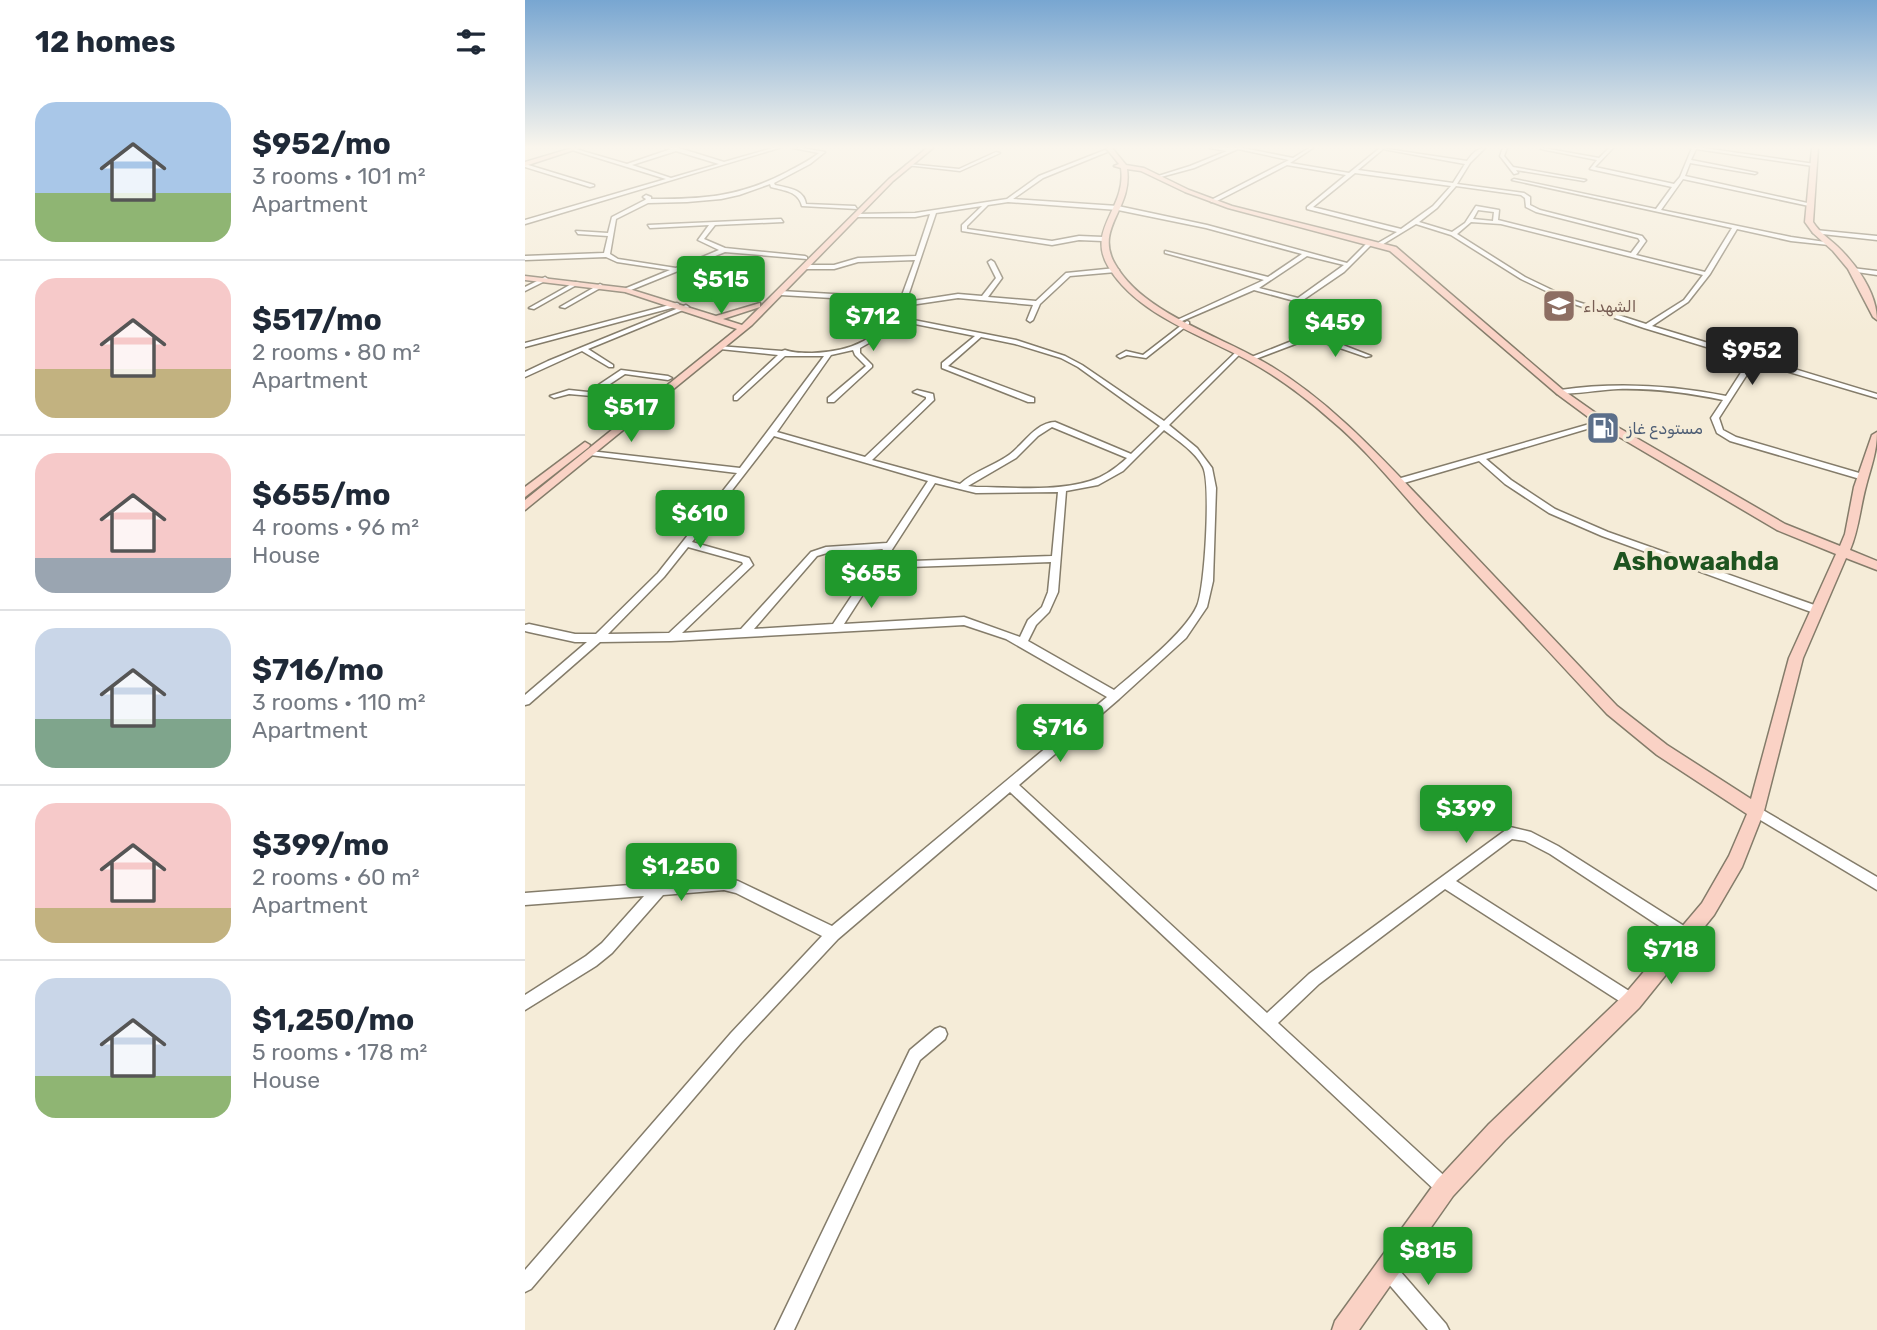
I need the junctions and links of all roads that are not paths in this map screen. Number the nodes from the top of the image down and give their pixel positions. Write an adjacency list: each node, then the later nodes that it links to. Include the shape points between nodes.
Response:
1 (567, 210): 21 (street)
2 (629, 210): 31 (street, via 614,218)
3 (847, 210): 16 (street)
4 (951, 210): 17 (street)
5 (981, 210): 33 (street, via 964,230 1052,243)
6 (1113, 210): 33 (street)
7 (1123, 210): 38 (street)
8 (1243, 210): 35 (street)
9 (1317, 210): 27 (street)
10 (1429, 210): 22 (street)
11 (1474, 210): 18 (street)
12 (1492, 210): 20 (street, via 1497,211)
13 (1537, 210): 40 (street, via 1640,237 1643,241)
14 (1658, 210): 25 (street)
15 (1809, 210): 29 (street)
16 (856, 211): 17 (street, via 905,216); 44 (street)
17 (933, 213): 42 (street)
18 (1470, 219): 20 (street); 30 (street)
19 (781, 220): 23 (street)
20 (1495, 221): 26 (street); 40 (street)
21 (526, 222)
22 (1414, 222): 27 (street); 30 (street)
23 (712, 225): 24 (street); 36 (street, via 701,240)
24 (650, 226)
25 (1735, 227): 34 (street); 50 (street)
26 (1523, 229)
27 (1401, 231): 35 (street)
28 (579, 232): 31 (street)
29 (1815, 232): 32 (street); 34 (street)
30 (1453, 234): 76 (street, via 1556,295)
31 (611, 236): 39 (street)
32 (1877, 238)
33 (1103, 239): 47 (street)
34 (1829, 243): 48 (street)
35 (1375, 244): 45 (street); 95 (street, via 1393,249 1419,268)
36 (724, 250): 44 (street); 46 (street)
37 (1167, 252): 53 (street)
38 (1306, 254): 45 (street); 53 (street)
39 (607, 255): 41 (street); 46 (street)
40 (1632, 256): 50 (street)
41 (525, 258)
42 (917, 258): 44 (street, via 858,260 834,267); 64 (street)
43 (991, 262): 62 (street, via 999,278)
44 (806, 263): 59 (street); 66 (street)
45 (1349, 265): 63 (street)
46 (675, 269): 58 (street)
47 (1116, 270): 65 (street, via 1068,274); 74 (street, via 1141,297)
48 (1851, 270): 49 (street); 60 (street)
49 (1877, 273)
50 (1707, 274): 76 (street, via 1680,307)
51 (525, 278): 52 (street)
52 (545, 279): 54 (street); 57 (street)
53 (1269, 279): 56 (street)
54 (577, 283): 55 (street); 69 (street)
55 (600, 286): 58 (street); 68 (street)
56 (1254, 288): 63 (street); 74 (street)
57 (525, 289)
58 (627, 290): 67 (street)
59 (781, 293): 64 (street); 75 (street)
60 (1868, 295): 61 (street); 70 (street)
61 (1877, 297)
62 (984, 298): 64 (street); 65 (street)
63 (1299, 300): 78 (street, via 1335,312 1323,330)
64 (902, 302): 71 (street)
65 (1037, 303): 73 (street)
66 (757, 305): 72 (street); 75 (street)
67 (681, 306): 72 (street); 80 (street); 83 (street)
68 (563, 307)
69 (532, 308)
70 (1877, 317)
71 (894, 318): 77 (street); 82 (street)
72 (717, 319): 75 (street); 79 (street, via 723,327)
73 (1030, 320)
74 (1183, 321): 85 (street); 87 (street, via 1144,357)
75 (741, 324): 79 (street); 81 (street)
76 (1646, 327): 90 (street)
77 (981, 334): 101 (street, via 944,367); 103 (street, via 1072,361)
78 (1310, 335): 88 (street); 89 (street)
79 (720, 336): 93 (street)
80 (525, 345)
81 (720, 347): 84 (street); 106 (street)
82 (856, 347): 86 (street); 100 (street, via 870,366)
83 (583, 349): 91 (street); 92 (street)
84 (786, 352): 86 (street); 98 (street)
85 (1239, 352): 89 (street); 103 (street)
86 (828, 355): 104 (street)
87 (1120, 356)
88 (1368, 356)
89 (1251, 359): 113 (street, via 1323,407)
90 (1753, 360): 97 (street); 99 (street)
91 (611, 366)
92 (525, 375)
93 (668, 378): 96 (street, via 624,372 589,394); 116 (street)
94 (917, 392): 109 (street, via 930,400)
95 (1560, 392): 99 (street, via 1637,386); 102 (street)
96 (554, 396)
97 (1877, 396)
98 (737, 398)
99 (1727, 398): 111 (street, via 1715,418 1716,427 1726,436)
100 (831, 400)
101 (1031, 400)
102 (1603, 423): 108 (street); 120 (street, via 1744,508)
103 (1167, 426): 107 (street); 131 (street, via 1208,468 1212,488 1208,581 1196,619)
104 (772, 433): 109 (street); 110 (street)
105 (1877, 435): 111 (street)
106 (590, 453): 110 (street); 117 (street)
107 (1132, 457): 114 (street, via 1052,424 1016,454); 115 (street, via 1095,483)
108 (1481, 459): 113 (street); 124 (street, via 1530,498 1562,515)
109 (866, 461): 112 (street)
110 (743, 471): 118 (street)
111 (1863, 477): 120 (street, via 1851,534)
112 (933, 480): 114 (street); 119 (street)
113 (1397, 482): 134 (street, via 1612,710 1662,750)
114 (961, 487): 115 (street)
115 (1062, 489): 121 (street)
116 (525, 493)
117 (525, 506)
118 (687, 544): 128 (street); 129 (street, via 737,556 748,565)
119 (889, 546): 122 (street); 127 (street, via 814,554)
120 (1841, 552): 123 (street); 124 (street)
121 (1054, 559): 122 (street); 130 (street, via 1050,600)
122 (876, 565): 126 (street)
123 (1877, 566)
124 (1817, 610): 134 (street, via 1796,658)
125 (529, 628): 128 (street, via 575,638)
126 (836, 628): 127 (street); 130 (street, via 964,621)
127 (745, 632): 129 (street)
128 (600, 636): 129 (street); 132 (street)
129 (671, 636)
130 (1022, 642): 131 (street)
131 (1115, 696): 133 (street)
132 (525, 701)
133 (1011, 785): 139 (street); 143 (street)
134 (1756, 811): 136 (street); 140 (street, via 1736,860)
135 (1446, 881): 140 (street, via 1501,837 1510,833 1527,836); 141 (street); 143 (street, via 1314,979)
136 (1877, 884)
137 (661, 887): 138 (street); 139 (street, via 712,883 738,887); 142 (street, via 607,948)
138 (525, 899)
139 (833, 934): 147 (street, via 736,1038)
140 (1687, 936): 141 (street)
141 (1632, 1001): 145 (street)
142 (525, 1003)
143 (1268, 1023): 145 (street)
144 (940, 1034): 148 (street, via 915,1055)
145 (1445, 1188): 146 (street)
146 (1387, 1269): 149 (street); 150 (street)
147 (525, 1283)
148 (784, 1330)
149 (1344, 1330)
150 (1440, 1330)

